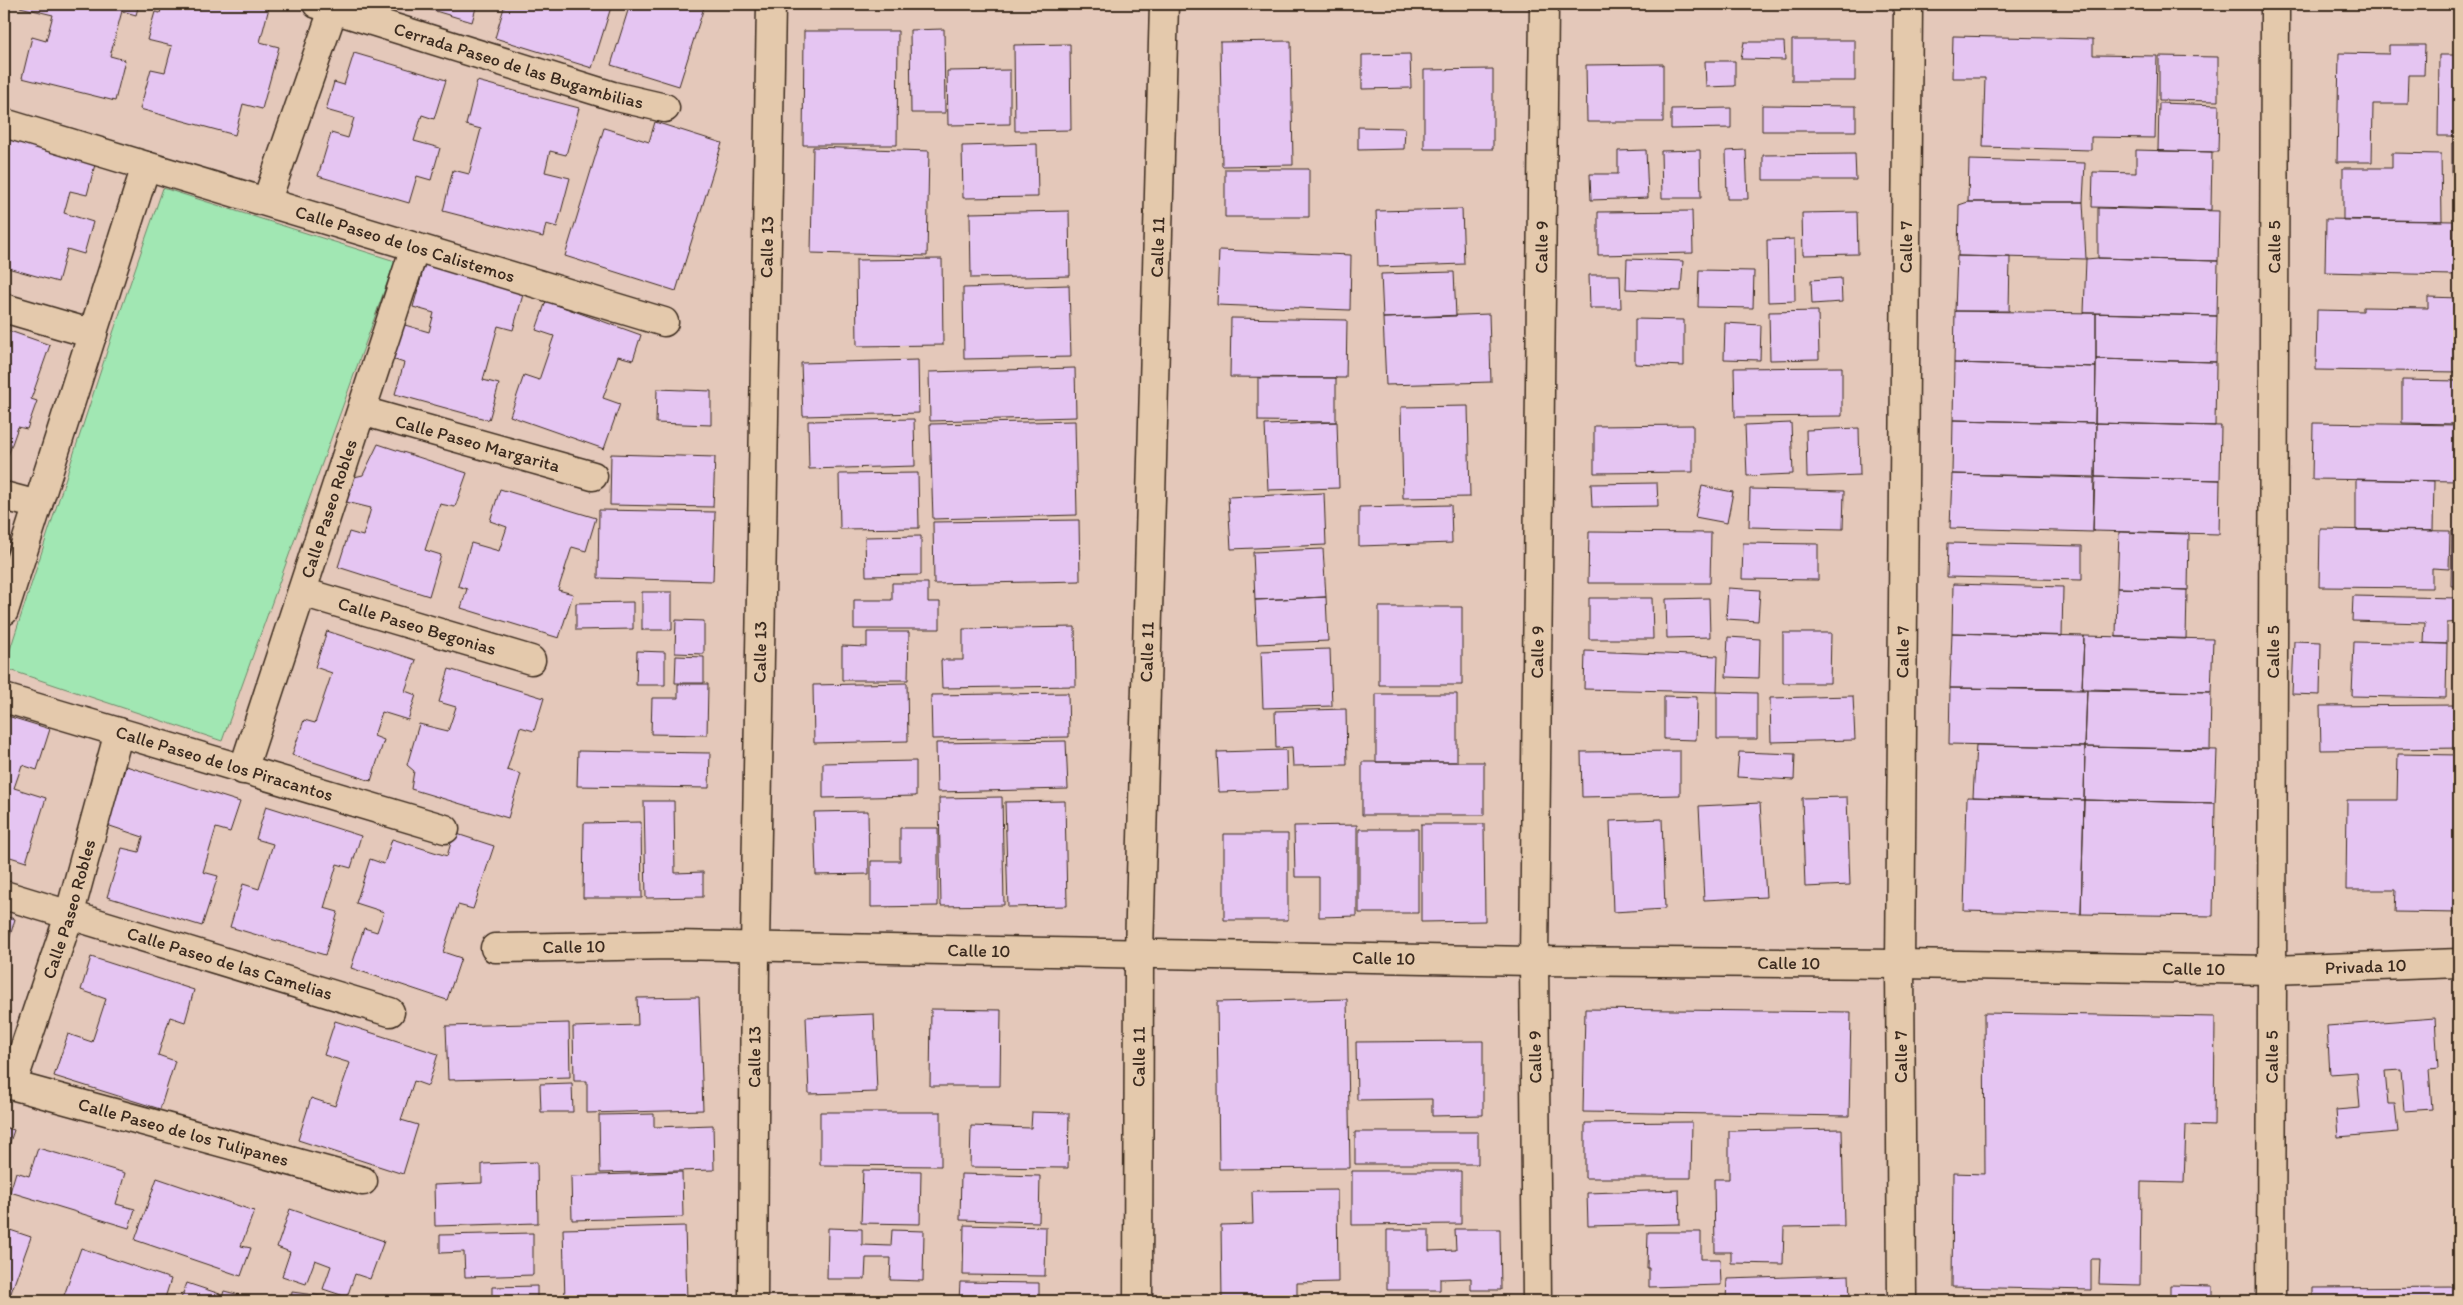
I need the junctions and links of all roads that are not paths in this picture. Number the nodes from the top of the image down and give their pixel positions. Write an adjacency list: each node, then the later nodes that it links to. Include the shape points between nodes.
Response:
1 (771, 4): 28 (street, Calle 13)
2 (1164, 4): 30 (street, Calle 11)
3 (1544, 4): 31 (street, Calle 9)
4 (1908, 4): 33 (street, Calle 7)
5 (2275, 4): 34 (street, Calle 5)
6 (328, 5): 7 (street, Cerrada Paseo de las Bugambilias, via 613,96); 10 (street)
7 (665, 108)
8 (4, 123): 9 (street, Calle Paseo de los Calistemos)
9 (146, 166): 10 (street, Calle Paseo de los Calistemos); 14 (street)
10 (267, 200): 11 (street, Calle Paseo de los Calistemos)
11 (415, 247): 13 (street, Calle Paseo de los Calistemos); 15 (street, Calle Paseo Robles)
12 (4, 308): 14 (street)
13 (664, 322)
14 (93, 334): 18 (street)
15 (362, 411): 16 (street, Calle Paseo Margarita); 19 (street, Calle Paseo Robles)
16 (593, 476)
17 (4, 496): 18 (street)
18 (38, 506): 20 (street)
19 (302, 592): 21 (street, Calle Paseo Begonias); 24 (street, Calle Paseo Robles)
20 (4, 611)
21 (531, 660)
22 (4, 698): 23 (street, Calle Paseo de los Piracantos)
23 (120, 732): 24 (street, Calle Paseo de los Piracantos); 27 (street, Calle Paseo Robles)
24 (243, 770): 25 (street, Calle Paseo de los Piracantos)
25 (445, 829)
26 (4, 895): 27 (street, Calle Paseo de las Camelias)
27 (69, 916): 35 (street, Calle Paseo de las Camelias); 36 (street, Calle Paseo Robles)
28 (755, 947): 29 (street, Calle 10); 30 (street, Calle 10); 38 (street, Calle 13)
29 (495, 948)
30 (1138, 953): 31 (street, Calle 10); 39 (street, Calle 11)
31 (1534, 961): 33 (street, Calle 10); 40 (street, Calle 9)
32 (2459, 963): 34 (street, Privada 10)
33 (1900, 964): 34 (street, Calle 10); 41 (street, Calle 7)
34 (2272, 970): 42 (street, Calle 5)
35 (390, 1012)
36 (8, 1084): 37 (street, Calle Paseo de los Tulipanes)
37 (363, 1181)
38 (753, 1301)
39 (1138, 1301)
40 (1537, 1301)
41 (1902, 1301)
42 (2270, 1301)

